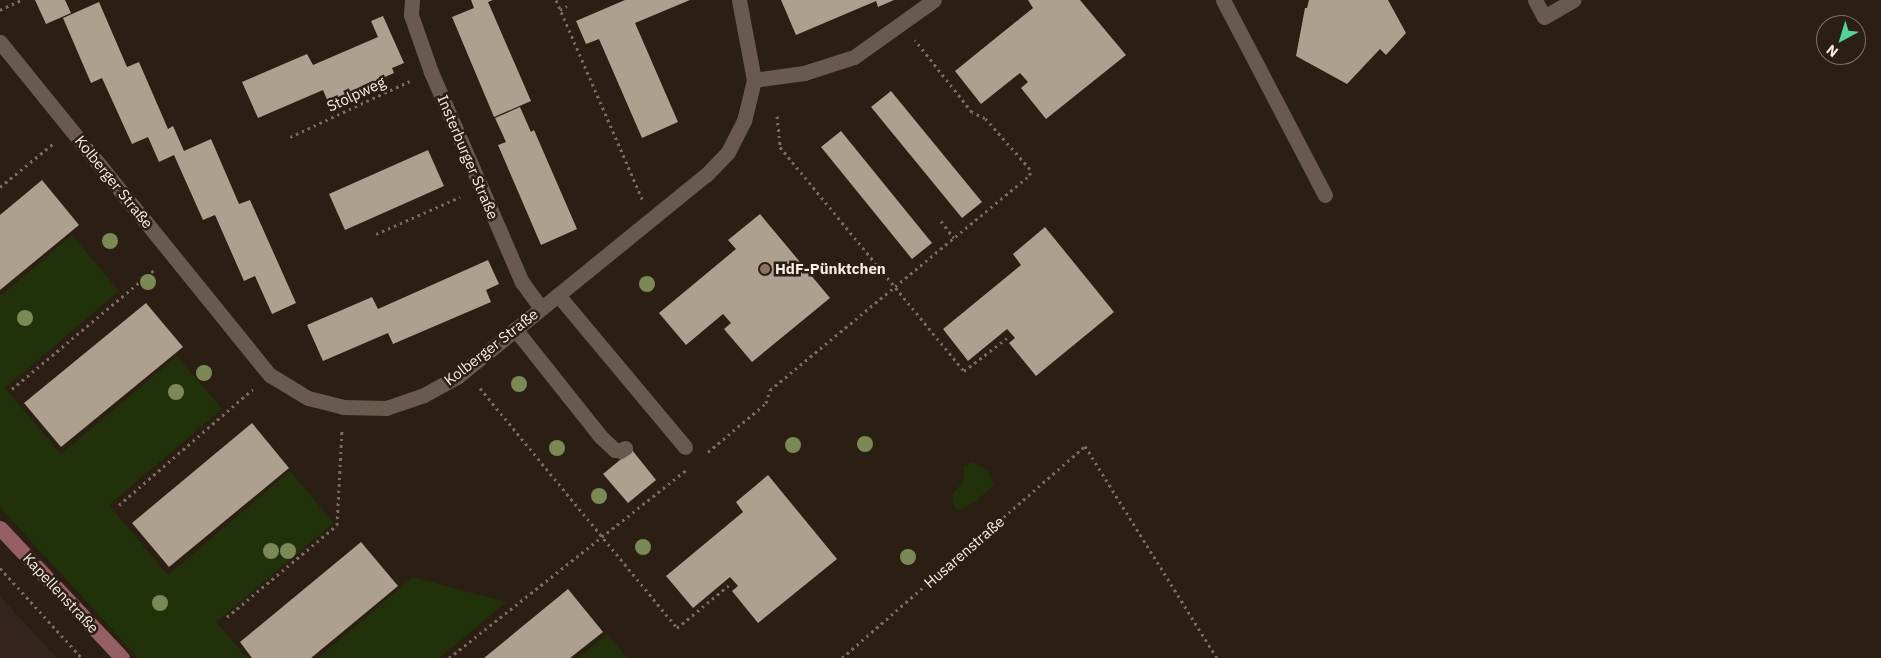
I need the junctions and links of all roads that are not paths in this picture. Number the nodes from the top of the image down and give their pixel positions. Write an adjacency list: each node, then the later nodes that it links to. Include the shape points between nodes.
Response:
1 (412, 0): 11 (street, Insterburger Straße, via 411,15 431,72 522,282)
2 (739, 0): 8 (street, Kolberger Straße)
3 (934, 0): 8 (street, via 854,57 804,73)
4 (1223, 0): 9 (street)
5 (1535, 0): 6 (street, via 1544,17)
6 (1574, 0)
7 (0, 42): 12 (street, Kolberger Straße, via 270,375 308,398 344,407 386,408 424,395 466,370)
8 (754, 80): 10 (street, Kolberger Straße, via 744,121 728,152 706,176)
9 (1325, 195)
10 (558, 295): 11 (street, Kolberger Straße); 14 (street)
11 (541, 308): 12 (street, Kolberger Straße)
12 (515, 329): 13 (street, via 601,437 615,450)
13 (625, 448)
14 (685, 448)
15 (0, 528): 16 (main road, Kapellenstraße)
16 (122, 658)

